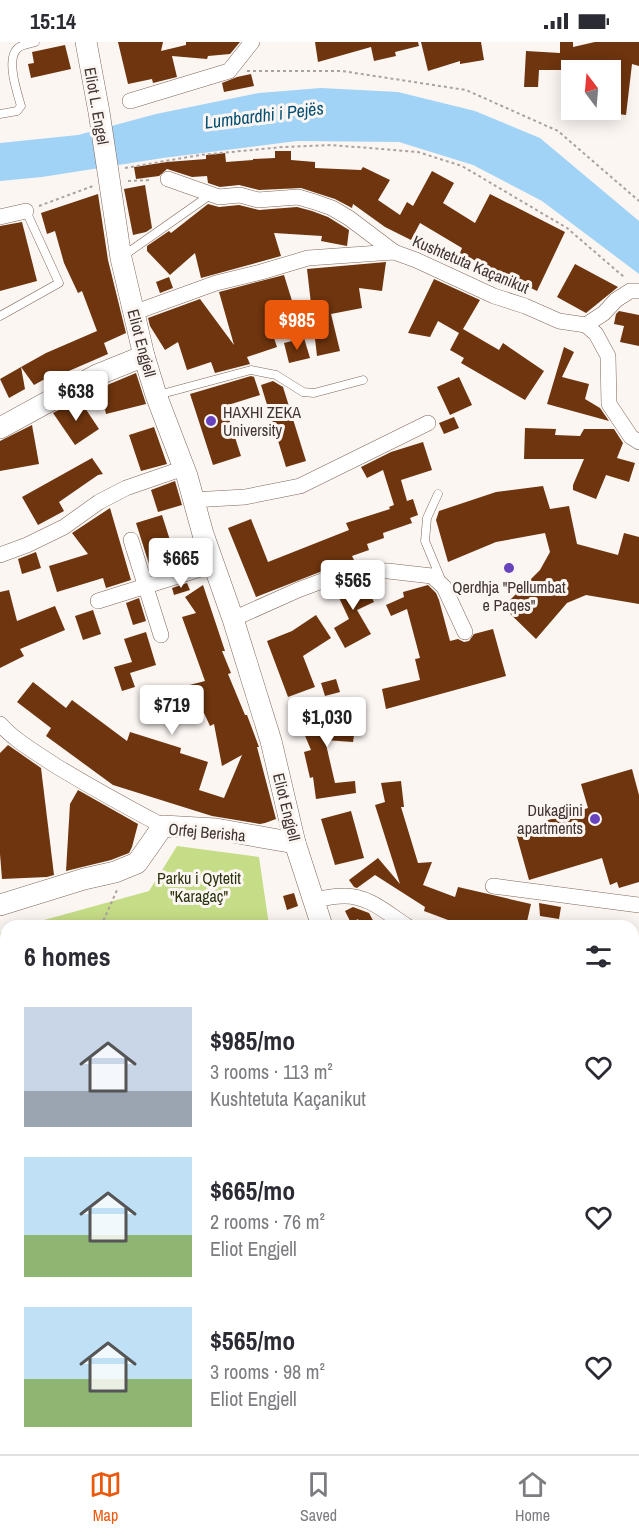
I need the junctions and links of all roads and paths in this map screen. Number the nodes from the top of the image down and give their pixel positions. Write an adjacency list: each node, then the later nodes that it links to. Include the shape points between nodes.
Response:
1 (35, 42): 6 (lane, via 19,46 12,63 21,106 17,111)
2 (86, 42): 7 (main road, Eliot L. Engel)
3 (252, 42): 4 (street)
4 (229, 71): 5 (street); 10 (path, via 342,71 466,90 558,131)
5 (130, 101)
6 (0, 114)
7 (108, 175): 8 (path); 11 (path); 14 (main road, Eliot Engjell); 15 (path, via 125,168 201,155 283,147 331,145 418,152 462,166 567,228)
8 (168, 179): 9 (street)
9 (210, 195): 13 (street, via 240,195 258,200 298,197 315,202 349,218); 14 (lane)
10 (639, 201)
11 (26, 211): 12 (street); 17 (lane, via 59,283)
12 (0, 217)
13 (394, 252): 16 (street, Kushtetuta Kaçanikut, via 308,258 216,283); 18 (street, Kushtetuta Kaçanikut, via 559,321)
14 (121, 258): 16 (main road, Eliot Engjell)
15 (639, 291): 18 (street, via 630,291)
16 (133, 313): 19 (main road, Eliot Engjell)
17 (0, 316)
18 (586, 325): 24 (street, via 608,356 609,404 631,437)
19 (144, 356): 21 (main road, Eliot Engjell); 23 (main road, via 97,375)
20 (363, 380): 21 (lane, via 314,393 303,392 276,375 250,370)
21 (156, 395): 25 (main road, Eliot Engjell)
22 (428, 423): 27 (street, via 300,486 245,497)
23 (0, 428)
24 (639, 442)
25 (184, 468): 27 (main road, Eliot Engjell); 29 (street, via 126,488 64,527)
26 (438, 494): 32 (lane, via 427,518 424,541)
27 (192, 500): 30 (main road, Eliot Engjell)
28 (131, 540): 31 (street)
29 (0, 555)
30 (213, 566): 31 (street); 34 (main road, Eliot Engjell)
31 (146, 586): 33 (street); 36 (street)
32 (444, 587): 34 (street, via 432,576 351,570); 35 (street)
33 (98, 601)
34 (233, 619): 39 (main road, Eliot Engjell, via 271,741)
35 (465, 632)
36 (161, 635)
37 (2, 728): 38 (street, via 96,790)
38 (163, 826): 39 (main road, Orfej Berisha, via 216,829); 43 (main road, Orfej Berisha, via 136,863)
39 (295, 843): 42 (main road, Eliot Engjell)
40 (494, 886): 44 (street)
41 (118, 888): 45 (path)
42 (315, 900): 46 (main road, Eliot Engjell); 47 (street, via 357,898 372,902)
43 (0, 905)
44 (639, 905)
45 (104, 920)
46 (320, 920)
47 (398, 920)

